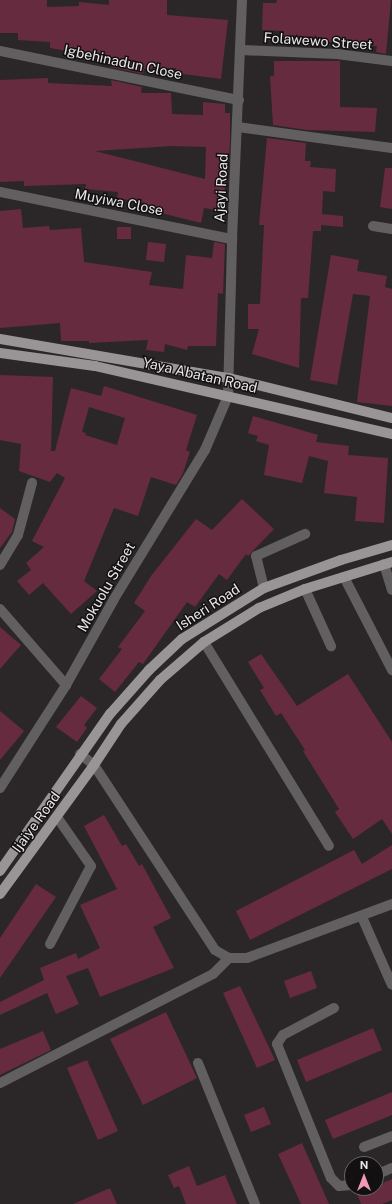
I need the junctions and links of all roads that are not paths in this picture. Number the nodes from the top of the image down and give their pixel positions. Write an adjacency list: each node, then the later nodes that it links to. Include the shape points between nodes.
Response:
1 (242, 0): 2 (street, Ajayi Road)
2 (241, 50): 4 (street, Folawewo Street, via 337,54); 5 (street, Ajayi Road)
3 (0, 51): 5 (street, Igbehinadun Close)
4 (392, 62)
5 (239, 100): 6 (street, Ajayi Road)
6 (238, 128): 7 (street); 11 (street, Ajayi Road)
7 (392, 148)
8 (0, 192): 11 (street, Muyiwa Close)
9 (373, 226): 10 (street)
10 (392, 229)
11 (232, 239): 14 (street, Ajayi Road)
12 (0, 339): 14 (main road, Yaya Abatan Road)
13 (0, 353): 15 (main road, Yaya Abatan Road, via 95,366)
14 (229, 378): 15 (street, Ajayi Road); 16 (main road, Yaya Abatan Road)
15 (228, 396): 17 (main road, Yaya Abatan Road); 31 (street, Mokuolu Street, via 205,450 114,599)
16 (392, 418)
17 (392, 434)
18 (32, 483): 22 (street, via 18,535)
19 (305, 534): 24 (street, via 256,556)
20 (392, 545): 24 (main road, Isheri Road, via 341,560)
21 (388, 563): 23 (main road, Isheri Road); 26 (street)
22 (0, 565)
23 (344, 576): 25 (main road, Isheri Road); 30 (street)
24 (264, 588): 32 (main road, Isheri Road, via 182,639 149,670)
25 (305, 589): 28 (main road, Isheri Road, via 259,608); 29 (street)
26 (392, 590)
27 (0, 609): 31 (street)
28 (204, 642): 33 (main road, Isheri Road, via 160,680 121,724); 36 (street)
29 (331, 646)
30 (392, 670)
31 (66, 685): 34 (street, Mokuolu Street)
32 (80, 754): 33 (street); 37 (main road, Ijaiye Road)
33 (94, 765): 35 (main road, Ijaiye Road); 42 (street, via 215,950)
34 (0, 788)
35 (57, 817): 38 (main road, Ijaiye Road); 41 (street, via 91,866)
36 (330, 846)
37 (0, 871)
38 (0, 894)
39 (392, 904): 40 (street)
40 (362, 917): 42 (street, via 247,958); 43 (street)
41 (50, 944)
42 (229, 958): 46 (street, via 213,974)
43 (392, 985)
44 (334, 1008): 49 (street, via 283,1035 277,1044 331,1178 339,1186)
45 (198, 1063): 50 (street)
46 (0, 1083)
47 (392, 1136): 48 (street)
48 (364, 1147)
49 (344, 1186)
50 (255, 1204)

